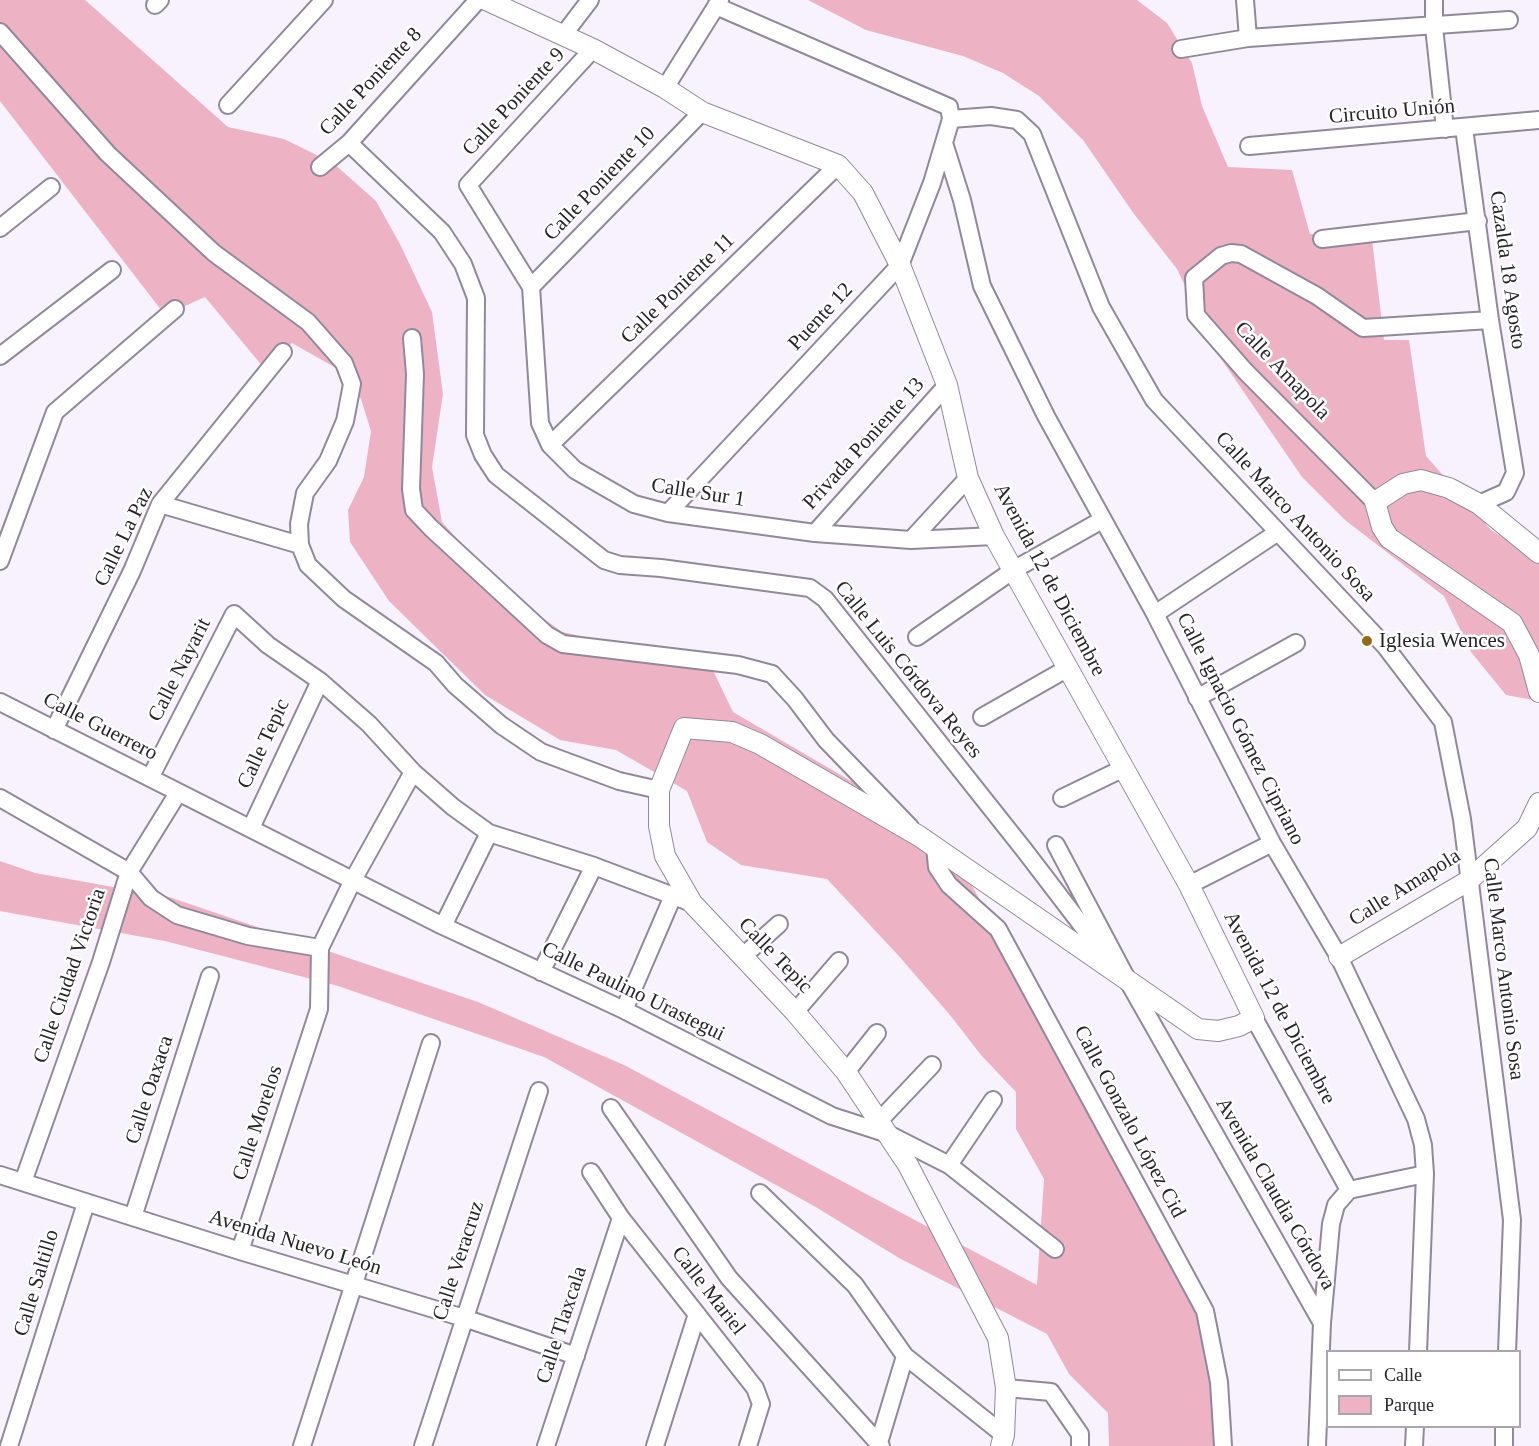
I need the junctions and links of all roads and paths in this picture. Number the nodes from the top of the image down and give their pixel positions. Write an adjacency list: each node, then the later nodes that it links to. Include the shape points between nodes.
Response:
1 (324, 0): 16 (street)
2 (478, 0): 22 (street, Calle Poniente 8)
3 (486, 0): 11 (street, Avenida 12 de Diciembre)
4 (590, 0): 11 (street)
5 (1245, 0): 12 (street)
6 (1434, 0): 9 (street)
7 (718, 3): 15 (street); 18 (street, via 948,106)
8 (1509, 20): 9 (street)
9 (1434, 27): 12 (street); 21 (street)
10 (0, 32): 52 (street, via 108,154 214,253 308,322 344,363 352,384 345,421 328,461 305,493 299,524)
11 (564, 34): 14 (street, Avenida 12 de Diciembre)
12 (1248, 38): 13 (street)
13 (1181, 49)
14 (593, 50): 15 (street, Avenida 12 de Diciembre); 27 (street, Calle Poniente 9)
15 (665, 88): 17 (street, Avenida 12 de Diciembre)
16 (228, 105)
17 (702, 112): 25 (street, Avenida 12 de Diciembre); 34 (street, Calle Poniente 10)
18 (951, 118): 23 (street, Puente 12); 48 (street, Calle Marco Antonio Sosa, via 991,116 1017,120 1032,134 1101,307 1154,400)
19 (1539, 120): 20 (street, Circuito Unión)
20 (1464, 128): 21 (street, Circuito Unión); 29 (street, Cazalda 18 Agosto)
21 (1445, 129): 24 (street, Circuito Unión)
22 (349, 143): 26 (street, Calle Poniente 8); 91 (street, Calle Luis Córdova Reyes, via 442,231 463,264 476,298 475,435 496,475 604,560 810,588 825,599)
23 (944, 143): 32 (street, Puente 12); 47 (street, Calle Ignacio Gómez Cipriano, via 982,286)
24 (1249, 146)
25 (838, 165): 32 (street, Avenida 12 de Diciembre, via 863,193); 41 (street, Calle Poniente 11)
26 (320, 167)
27 (468, 185): 34 (street, Calle Sur 1)
28 (51, 188): 30 (street)
29 (1478, 221): 31 (street); 36 (street, Cazalda 18 Agosto)
30 (0, 228)
31 (1322, 238)
32 (900, 265): 40 (street, Avenida 12 de Diciembre); 46 (street, Puente 12)
33 (112, 270): 39 (street)
34 (531, 287): 41 (street, Calle Sur 1, via 540,423)
35 (176, 309): 54 (street, via 55,412)
36 (1490, 320): 43 (street, Calle Amapola, via 1363,328 1317,296 1241,254 1231,253 1209,263 1194,278 1196,315 1245,372); 45 (street, Cazalda 18 Agosto, via 1515,473 1506,492)
37 (412, 338): 77 (street, Calle Gonzalo López Cid, via 414,510 489,584 547,635 563,644 738,666 772,674 826,740)
38 (283, 352): 44 (street, Calle La Paz)
39 (0, 356)
40 (947, 385): 42 (street, Avenida 12 de Diciembre); 49 (street, Privada Poniente 13)
41 (550, 445): 46 (street, Calle Sur 1, via 575,470 634,504)
42 (968, 478): 50 (street, Avenida 12 de Diciembre); 51 (street)
43 (1388, 494): 45 (street, via 1421,480 1449,488); 62 (street, Calle Amapola, via 1389,538 1512,623 1528,655)
44 (160, 504): 52 (street); 66 (street, Calle La Paz, via 132,571)
45 (1479, 504): 53 (street)
46 (668, 513): 49 (street, Calle Sur 1)
47 (1102, 520): 55 (street); 57 (street, Calle Ignacio Gómez Cipriano)
48 (1278, 532): 57 (street); 83 (street, Calle Marco Antonio Sosa, via 1385,646 1443,722 1462,819)
49 (815, 533): 51 (street, Calle Sur 1)
50 (994, 536): 51 (street, Calle Sur 1); 55 (street, Avenida 12 de Diciembre)
51 (911, 540)
52 (300, 545): 70 (street, via 308,565 344,599 435,663 501,725 541,752 579,768)
53 (1539, 553)
54 (0, 561)
55 (1015, 569): 58 (street); 60 (street, Avenida 12 de Diciembre)
56 (234, 614): 61 (street, Calle Tepic, via 268,645); 69 (street, Calle Nayarit)
57 (1155, 614): 63 (street, Calle Ignacio Gómez Cipriano)
58 (917, 637)
59 (1296, 643): 63 (street)
60 (1068, 669): 65 (street); 67 (street, Avenida 12 de Diciembre)
61 (320, 681): 68 (street, Calle Tepic, via 369,724); 75 (street, Calle Tepic)
62 (1539, 692)
63 (1197, 698): 78 (street, Calle Ignacio Gómez Cipriano)
64 (0, 702): 66 (street, Calle Guerrero)
65 (982, 717)
66 (54, 730): 69 (street, Calle Guerrero)
67 (1124, 768): 73 (street); 84 (street, Avenida 12 de Diciembre)
68 (413, 772): 76 (street, Calle Tepic); 82 (street)
69 (150, 778): 71 (street, Calle Guerrero)
70 (662, 783): 77 (street, via 684,728 732,732 760,744); 85 (street, via 659,826 665,856)
71 (178, 794): 75 (street, Calle Paulino Urastegui); 81 (street, Calle Ciudad Victoria)
72 (0, 798): 81 (street)
73 (1062, 798)
74 (1539, 803): 83 (street, Calle Amapola, via 1527,828)
75 (251, 828): 82 (street, Calle Paulino Urastegui)
76 (489, 833): 80 (street, Calle Tepic); 87 (street)
77 (927, 841): 91 (street); 139 (street, Calle Gonzalo López Cid, via 949,885 998,929 1205,1311 1220,1382)
78 (1272, 843): 84 (street); 90 (street, Calle Ignacio Gómez Cipriano)
79 (1056, 844): 91 (street)
80 (594, 866): 85 (street, Calle Tepic); 93 (street)
81 (129, 872): 88 (street, via 151,898 177,915 248,936); 111 (street, Calle Ciudad Victoria)
82 (353, 880): 87 (street, Calle Paulino Urastegui); 88 (street)
83 (1468, 881): 90 (street, Calle Amapola); 124 (street, Calle Marco Antonio Sosa, via 1512,1220)
84 (1189, 885): 98 (street, Avenida 12 de Diciembre)
85 (683, 900): 89 (street, Calle Tepic); 96 (street)
86 (778, 924): 89 (street)
87 (443, 926): 93 (street, Calle Paulino Urastegui)
88 (320, 948): 118 (street, Calle Morelos, via 319,1009)
89 (742, 957): 97 (street, Calle Tepic)
90 (1339, 957): 110 (street, Calle Ignacio Gómez Cipriano, via 1416,1119)
91 (1111, 960): 95 (street)
92 (839, 961): 97 (street)
93 (541, 972): 96 (street, Calle Paulino Urastegui)
94 (210, 976): 115 (street, Calle Oaxaca)
95 (1128, 981): 98 (street, via 1198,1029 1218,1031); 122 (street, Avenida Claudia Córdova)
96 (624, 1010): 106 (street, Calle Paulino Urastegui, via 832,1116)
97 (795, 1012): 102 (street, Calle Tepic)
98 (1254, 1018): 112 (street, Avenida 12 de Diciembre)
99 (878, 1033): 102 (street)
100 (431, 1043): 119 (street)
101 (932, 1065): 106 (street)
102 (846, 1072): 106 (street, Calle Tepic)
103 (539, 1091): 121 (street, Calle Veracruz)
104 (993, 1101): 107 (street)
105 (611, 1108): 131 (street, via 729,1278)
106 (884, 1127): 107 (street, Calle Paulino Urastegui); 127 (street, Calle Tepic, via 998,1338)
107 (949, 1165): 117 (street, Calle Paulino Urastegui)
108 (591, 1172): 116 (street, Calle Mariel)
109 (0, 1174): 111 (street, Avenida Nuevo León)
110 (1425, 1174): 112 (street); 123 (street, Calle Ignacio Gómez Cipriano)
111 (23, 1182): 114 (street, Avenida Nuevo León)
112 (1349, 1190): 122 (street, via 1336,1205 1331,1224)
113 (760, 1193): 126 (street, via 855,1285)
114 (86, 1203): 115 (street, Avenida Nuevo León); 132 (street, Calle Saltillo)
115 (133, 1217): 118 (street, Avenida Nuevo León)
116 (621, 1218): 120 (street, Calle Mariel); 125 (street, Calle Tlaxcala)
117 (1055, 1249)
118 (240, 1251): 119 (street, Avenida Nuevo León)
119 (354, 1284): 121 (street, Avenida Nuevo León); 133 (street)
120 (697, 1314): 136 (street); 137 (street, Calle Mariel, via 755,1388 761,1404)
121 (464, 1318): 125 (street, Avenida Nuevo León); 134 (street, Calle Veracruz)
122 (1322, 1323): 140 (street, Avenida Claudia Córdova)
123 (1418, 1350)
124 (1507, 1350)
125 (576, 1356): 135 (street, Calle Tlaxcala)
126 (905, 1356): 130 (street); 131 (street)
127 (1006, 1388): 130 (street, Calle Tepic); 138 (street, via 1052,1392 1080,1434)
128 (1414, 1428): 141 (street)
129 (1504, 1428): 142 (street)
130 (1003, 1441)
131 (879, 1445)
132 (9, 1446)
133 (302, 1446)
134 (423, 1446)
135 (546, 1446)
136 (655, 1446)
137 (748, 1446)
138 (1080, 1446)
139 (1223, 1446)
140 (1317, 1446)
141 (1414, 1446)
142 (1504, 1446)

